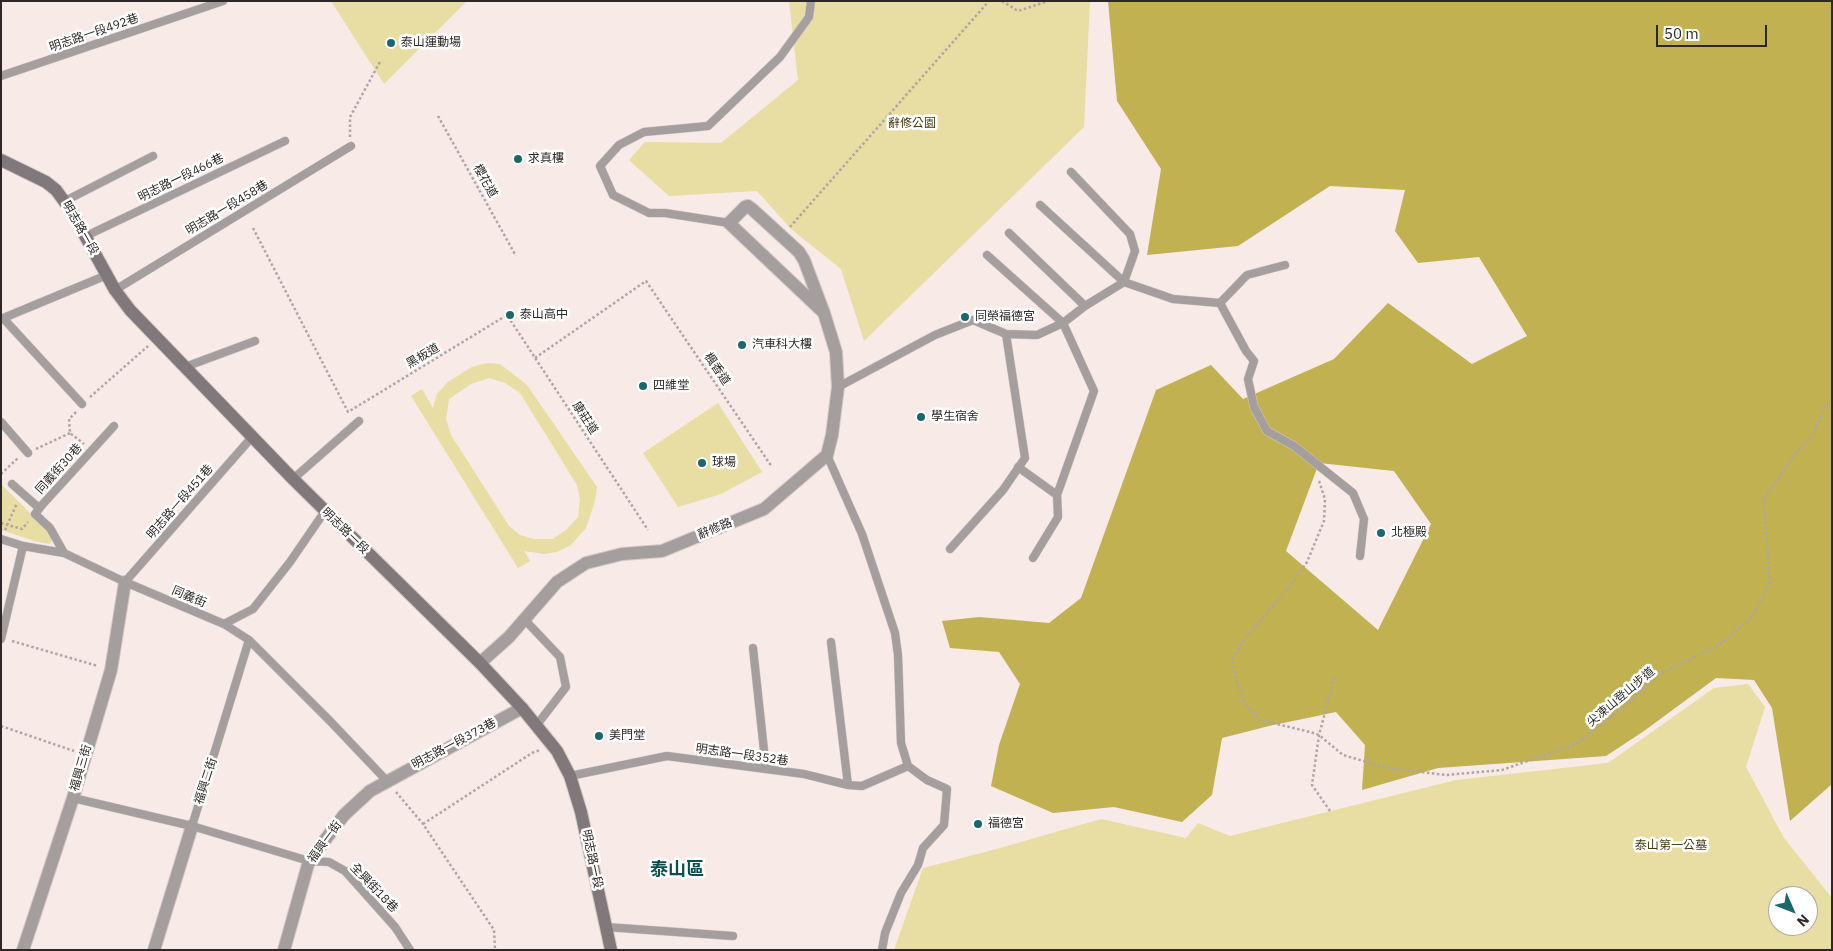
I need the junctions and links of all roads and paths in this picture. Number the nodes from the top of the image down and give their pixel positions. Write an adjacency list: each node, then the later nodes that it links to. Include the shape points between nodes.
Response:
1 (223, 1): 7 (lane, 明志路一段492巷)
2 (812, 1): 16 (lane, via 809,17 780,57 708,126 644,132 619,145 600,166 613,195 649,214 666,213)
3 (989, 1): 20 (path)
4 (1002, 1): 5 (path, via 1018,11)
5 (1048, 1)
6 (380, 60): 10 (path, via 350,117)
7 (1, 76)
8 (438, 116): 22 (path, 櫻花道)
9 (285, 141): 19 (lane, 明志路一段466巷)
10 (351, 146): 26 (lane, 明志路一段458巷)
11 (154, 156): 14 (lane)
12 (1, 160): 14 (main road, 明志路一段, via 46,182)
13 (1071, 172): 25 (lane, via 1130,234 1135,251)
14 (65, 201): 19 (main road, 明志路一段)
15 (1040, 205): 25 (lane)
16 (729, 223): 20 (street, via 748,206); 29 (street)
17 (253, 228): 30 (path, 黑板道, via 348,412)
18 (1009, 233): 28 (lane)
19 (86, 236): 24 (main road, 明志路一段)
20 (781, 236): 29 (street, via 804,260)
21 (987, 255): 32 (lane)
22 (516, 256)
23 (1285, 265): 27 (lane, via 1247,275)
24 (106, 275): 26 (main road, 明志路一段); 31 (lane)
25 (1124, 282): 27 (lane, via 1173,299); 28 (lane)
26 (115, 290): 34 (main road, 明志路一段)
27 (1220, 303): 48 (lane, via 1254,361 1248,379 1254,407 1267,431 1294,446)
28 (1085, 306): 32 (lane)
29 (824, 313): 38 (street, via 836,352)
30 (507, 315): 36 (path, 康莊道)
31 (2, 319): 40 (lane)
32 (1062, 324): 33 (lane, via 1037,335); 53 (lane, via 1094,392)
33 (1006, 334): 38 (lane, via 973,320 935,335); 50 (lane, via 1025,458)
34 (156, 338): 37 (main road, 明志路一段); 40 (path)
35 (255, 341): 37 (lane)
36 (535, 358): 49 (path, 楓香道, via 646,281); 60 (path, 康莊道)
37 (185, 367): 44 (main road, 明志路一段)
38 (838, 387): 47 (street)
39 (1832, 402): 80 (path, 尖凍山登山步道, via 1825,406 1814,435 1791,459 1764,499 1770,582 1753,616 1719,645 1655,677 1622,710 1576,744 1502,770 1446,776 1388,768 1343,755)
40 (82, 404): 45 (path, via 69,419 70,433)
41 (359, 421): 51 (lane)
42 (1, 422): 46 (lane)
43 (114, 426): 45 (lane, 同義街30巷)
44 (252, 437): 51 (main road, 明志路一段); 67 (lane, 明志路一段451巷)
45 (91, 450): 54 (lane, 同義街30巷)
46 (28, 453)
47 (827, 455): 68 (street, 辭修路, via 764,510 662,551 622,554 586,563 557,582); 83 (lane, via 862,534 895,633 901,743)
48 (1312, 462): 65 (lane, via 1353,494 1364,519); 80 (path, via 1325,499 1324,520 1317,540 1307,562 1243,641 1232,661 1244,702 1260,720)
49 (772, 467)
50 (1018, 467): 53 (lane); 63 (lane, via 1003,490)
51 (293, 479): 56 (main road, 明志路一段)
52 (12, 484): 54 (lane)
53 (1057, 495): 66 (lane, via 1058,517)
54 (39, 508): 64 (lane, 同義街30巷, via 36,514 50,528)
55 (22, 509): 59 (path, via 17,503)
56 (325, 511): 69 (lane, via 253,609); 74 (main road, 明志路一段)
57 (28, 515): 59 (path, via 28,522 22,529)
58 (1, 523): 59 (path)
59 (7, 525)
60 (648, 530)
61 (1, 539): 62 (lane, 同義街)
62 (23, 546): 64 (lane, 同義街); 70 (lane)
63 (950, 549)
64 (64, 553): 67 (lane, 同義街)
65 (1360, 556)
66 (1033, 558)
67 (125, 582): 69 (lane, 同義街); 75 (street, 福興三街)
68 (524, 619): 74 (street, 辭修路); 79 (lane, via 560,657 566,687)
69 (224, 624): 71 (lane)
70 (1, 638): 75 (path)
71 (249, 640): 86 (lane); 91 (lane, 福興二街)
72 (831, 642): 87 (lane)
73 (753, 648): 84 (lane)
74 (480, 663): 77 (main road, 明志路一段)
75 (111, 670): 82 (street, 福興三街)
76 (1335, 676): 80 (path)
77 (522, 708): 79 (main road, 明志路一段); 86 (street, 明志路一段373巷)
78 (1, 726): 82 (path)
79 (536, 726): 81 (main road, 明志路一段)
80 (1319, 736): 89 (path, via 1312,785)
81 (551, 745): 85 (main road, 明志路一段); 90 (path, via 532,753)
82 (85, 755): 88 (street, 福興三街)
83 (908, 766): 87 (lane, 明志路一段352巷, via 862,786); 101 (lane, via 947,789 944,825 923,848 918,865 900,893)
84 (766, 769): 85 (lane, 明志路一段352巷, via 667,756); 87 (lane, 明志路一段352巷)
85 (570, 776): 93 (main road, 明志路一段)
86 (387, 781): 90 (path); 92 (street, 福興一街, via 370,791 344,815)
87 (848, 785)
88 (72, 798): 91 (lane, 全興街18巷); 95 (street, 福興三街)
89 (1330, 811)
90 (423, 824): 99 (path, via 494,930)
91 (192, 826): 92 (lane, 全興街18巷); 96 (street, 福興二街)
92 (309, 861): 97 (street, 福興一街); 98 (lane, 全興街18巷, via 329,862 345,871 395,927)
93 (606, 927): 94 (lane); 100 (main road, 明志路一段)
94 (733, 936)
95 (23, 950)
96 (154, 950)
97 (284, 950)
98 (410, 950)
99 (495, 950)
100 (611, 950)
101 (882, 950)

